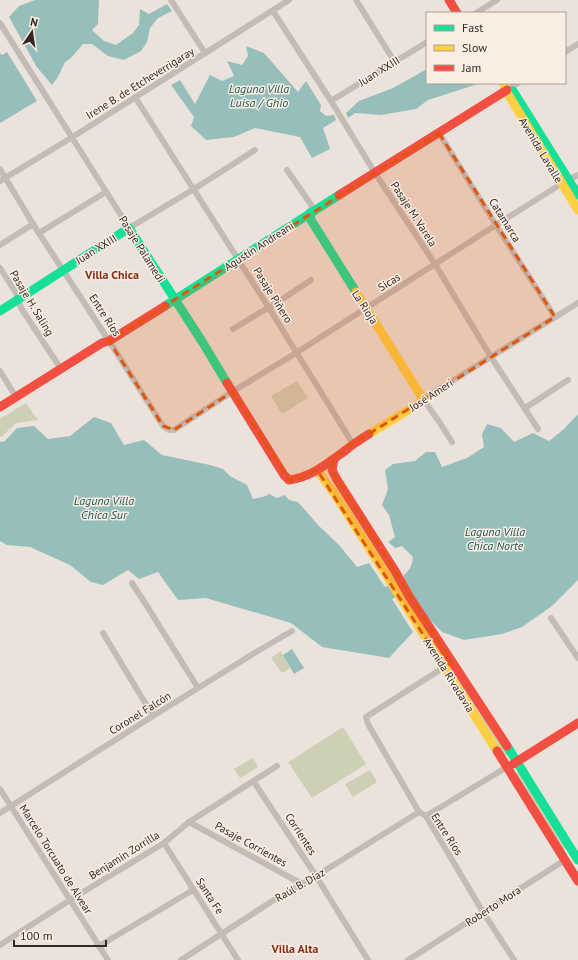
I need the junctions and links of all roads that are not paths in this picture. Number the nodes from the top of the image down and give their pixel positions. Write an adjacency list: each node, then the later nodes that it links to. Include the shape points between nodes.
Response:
1 (172, 0): 13 (street)
2 (290, 0): 6 (street, Irene B. de Etcheverrigaray)
3 (356, 0): 14 (street)
4 (449, 0): 7 (street)
5 (497, 0): 8 (street)
6 (273, 10): 13 (street, Irene B. de Etcheverrigaray); 17 (street, Pasaje M. Varela)
7 (456, 12)
8 (478, 12)
9 (0, 23): 19 (street, Pasaje Palamedi)
10 (426, 43): 14 (street, Juan XXIII)
11 (578, 44): 12 (street)
12 (566, 51)
13 (205, 53): 16 (street, Irene B. de Etcheverrigaray)
14 (394, 61): 17 (street, Juan XXIII)
15 (505, 86): 18 (street, Agustín Andreani); 26 (street, Avenida Lavalle, via 512,90)
16 (135, 98): 19 (street, Irene B. de Etcheverrigaray); 27 (street, Pasaje Piñero)
17 (331, 101): 23 (street, Pasaje M. Varela)
18 (438, 133): 23 (street, Agustín Andreani); 33 (street, Catamarca)
19 (71, 138): 25 (street, Irene B. de Etcheverrigaray); 28 (street, Pasaje Palamedi)
20 (255, 150): 27 (street, Juan XXIII)
21 (0, 169): 25 (street, Entre Ríos)
22 (287, 170): 31 (street, La Rioja, via 312,206)
23 (375, 173): 31 (street, Agustín Andreani); 38 (street, Pasaje M. Varela)
24 (578, 174): 26 (street, Sicas)
25 (3, 180): 32 (street, Entre Ríos)
26 (565, 182): 29 (street, Avenida Lavalle); 30 (street, Avenida Lavalle); 33 (street, Sicas)
27 (194, 188): 34 (street, Juan XXIII); 37 (street, Pasaje Piñero)
28 (106, 192): 34 (street, Pasaje Palamedi); 35 (street)
29 (578, 194)
30 (578, 210)
31 (310, 213): 37 (street, Agustín Andreani); 46 (street, La Rioja, via 311,220)
32 (33, 224): 35 (street, Entre Ríos); 36 (street)
33 (496, 225): 38 (street, Sicas); 48 (street, Catamarca)
34 (129, 228): 40 (street, Juan XXIII); 43 (street, Pasaje Palamedi)
35 (39, 233): 40 (street, Entre Ríos)
36 (0, 245)
37 (238, 259): 43 (street, Agustín Andreani); 45 (street, Pasaje Piñero)
38 (435, 264): 46 (street, Sicas); 52 (street, Pasaje M. Varela)
39 (0, 268): 42 (street, Pasaje H. Saling)
40 (63, 270): 42 (street, Juan XXIII); 50 (street, Entre Ríos)
41 (311, 280): 45 (street)
42 (18, 300): 47 (street, Juan XXIII); 53 (street, Pasaje H. Saling)
43 (174, 300): 50 (street, Agustín Andreani); 56 (street, Pasaje Palamedi)
44 (578, 303): 48 (street, José Ameri)
45 (270, 308): 49 (street); 51 (street, Pasaje Piñero)
46 (365, 308): 51 (street, Sicas); 58 (street, La Rioja)
47 (0, 311)
48 (555, 317): 52 (street, José Ameri)
49 (233, 329)
50 (109, 340): 53 (street, Agustín Andreani); 62 (street, Entre Ríos, via 163,426)
51 (296, 353): 56 (street, Sicas); 64 (street, Pasaje Piñero)
52 (492, 357): 58 (street, José Ameri); 60 (street, Pasaje M. Varela)
53 (61, 368): 57 (street, Agustín Andreani)
54 (0, 372): 57 (street)
55 (568, 380): 60 (street)
56 (232, 392): 62 (street, Sicas, via 174,430); 67 (street, Pasaje Palamedi)
57 (16, 397): 59 (street, Agustín Andreani)
58 (423, 399): 63 (street, La Rioja); 64 (street, José Ameri)
59 (0, 407)
60 (525, 408): 61 (street, Pasaje M. Varela)
61 (538, 429)
62 (169, 430)
63 (452, 442)
64 (353, 444): 65 (street, José Ameri)
65 (334, 459): 66 (street, José Ameri); 69 (street, Avenida Rivadavia, via 332,470 336,478 399,577)
66 (317, 470): 67 (street, José Ameri, via 295,480 289,480); 69 (street, Avenida Rivadavia, via 389,579)
67 (284, 474)
68 (132, 583): 76 (street)
69 (405, 598): 74 (street, Avenida Rivadavia); 75 (street, Avenida Rivadavia)
70 (551, 618): 73 (street)
71 (292, 631): 76 (street, Coronel Falcón)
72 (104, 633): 77 (street)
73 (578, 658)
74 (452, 662): 75 (street); 79 (street, Avenida Rivadavia)
75 (444, 667): 81 (street, Avenida Rivadavia); 85 (street, Entre Ríos, via 366,717)
76 (198, 688): 77 (street, Coronel Falcón)
77 (153, 716): 84 (street, Coronel Falcón)
78 (578, 723): 79 (street)
79 (517, 761): 81 (street); 90 (street, Avenida Rivadavia)
80 (277, 766): 82 (street, Benjamín Zorrilla)
81 (507, 767): 87 (street); 91 (street, Avenida Rivadavia)
82 (254, 782): 88 (street, Benjamín Zorrilla); 92 (street, Corrientes)
83 (0, 789): 84 (street, Marcelo Torcuato de Alvear)
84 (11, 806): 86 (street, Coronel Falcón); 96 (street, Marcelo Torcuato de Alvear)
85 (418, 812): 87 (street, Entre Ríos); 92 (street, Raúl B. Díaz)
86 (0, 813)
87 (426, 816): 97 (street, Entre Ríos)
88 (189, 822): 89 (street, Benjamín Zorrilla); 94 (street, Pasaje Corrientes)
89 (164, 843): 95 (street, Santa Fe); 96 (street, Benjamín Zorrilla)
90 (577, 855): 91 (street, Roberto Mora)
91 (565, 860): 93 (street, Avenida Rivadavia); 97 (street, Roberto Mora)
92 (316, 876): 94 (street, Raúl B. Díaz); 104 (street, Corrientes)
93 (578, 881)
94 (302, 884): 98 (street, Raúl B. Díaz)
95 (193, 890): 98 (street, Santa Fe); 100 (street)
96 (70, 900): 99 (street, Benjamín Zorrilla); 100 (street, Marcelo Torcuato de Alvear)
97 (483, 912): 105 (street, Roberto Mora); 106 (street, Entre Ríos)
98 (222, 934): 102 (street, Raúl B. Díaz); 103 (street, Santa Fe)
99 (0, 945)
100 (99, 946): 101 (street, Marcelo Torcuato de Alvear)
101 (108, 960)
102 (181, 960)
103 (238, 960)
104 (368, 960)
105 (408, 960)
106 (514, 960)

